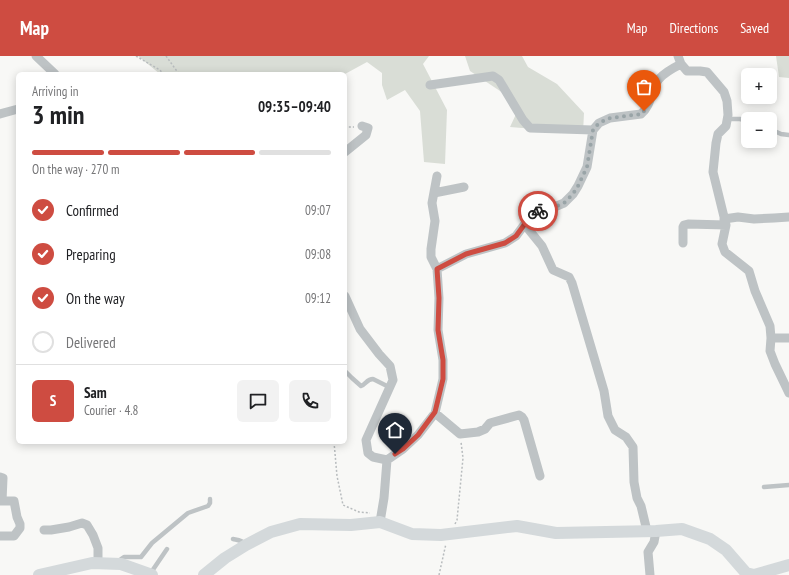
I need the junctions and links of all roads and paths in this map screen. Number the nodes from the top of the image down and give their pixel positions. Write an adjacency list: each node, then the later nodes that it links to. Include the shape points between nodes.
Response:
1 (36, 56): 5 (street)
2 (136, 56): 6 (path)
3 (166, 56): 7 (path)
4 (679, 60): 11 (street, via 687,71 707,72 719,85 727,101); 14 (street, via 658,80 650,103 642,114 610,118 599,123)
5 (53, 72)
6 (162, 72)
7 (178, 72)
8 (430, 85): 14 (street, via 492,76 499,80 530,128)
9 (16, 110): 10 (street)
10 (0, 114)
11 (727, 119): 12 (lane); 23 (street, via 726,126 718,134 713,172)
12 (741, 119)
13 (362, 126): 17 (street, via 368,128 366,135)
14 (593, 130): 22 (street, via 587,167 573,194 564,203 540,210)
15 (777, 132): 16 (lane)
16 (789, 135)
17 (347, 150)
18 (437, 176): 20 (street)
19 (464, 187): 20 (street)
20 (434, 193): 25 (street, via 432,203 435,221 431,257)
21 (789, 217): 23 (street, via 738,217)
22 (527, 221): 25 (street, via 516,236 505,243 466,254); 44 (street, via 529,230 542,246 553,270 569,277 572,283 604,391 608,416 615,430 626,437 633,448 637,498)
23 (725, 222): 24 (street, via 684,225); 27 (street, via 722,244 725,252 749,271 770,326)
24 (683, 243)
25 (437, 269): 32 (street, via 438,330 443,379)
26 (347, 300): 30 (street, via 360,329 390,366 393,380)
27 (771, 338): 28 (street); 31 (street, via 770,351)
28 (789, 338)
29 (347, 373): 30 (lane, via 361,386 373,379)
30 (389, 387): 35 (street, via 366,440 368,453 373,457)
31 (789, 394)
32 (435, 412): 33 (street); 35 (street, via 418,435)
33 (460, 434): 36 (street, via 478,432 490,423 519,415 524,420); 45 (path, via 463,458 457,520)
34 (334, 444): 42 (path, via 343,505)
35 (387, 460): 42 (street)
36 (540, 476)
37 (0, 477): 41 (street, via 3,478)
38 (789, 485): 39 (lane)
39 (764, 487)
40 (210, 499): 51 (lane, via 208,506 188,513 152,543 141,557 124,557)
41 (1, 501): 46 (street, via 14,501 20,528 14,536)
42 (381, 518): 45 (street, via 412,534); 48 (street, via 351,525 300,524 271,532)
43 (44, 530): 50 (street, via 82,523 87,525 98,548)
44 (652, 531): 45 (street, via 556,533 517,526); 53 (street, via 682,529 710,539 726,550); 58 (street, via 654,542 648,552)
45 (451, 534): 57 (path)
46 (0, 536)
47 (233, 539): 48 (lane, via 243,541)
48 (246, 545): 56 (street)
49 (167, 549): 55 (lane)
50 (98, 563): 51 (street); 54 (street)
51 (121, 564): 55 (street)
52 (789, 565): 53 (street, via 754,575)
53 (745, 574)
54 (39, 575)
55 (151, 575)
56 (204, 575)
57 (439, 575)
58 (650, 575)

